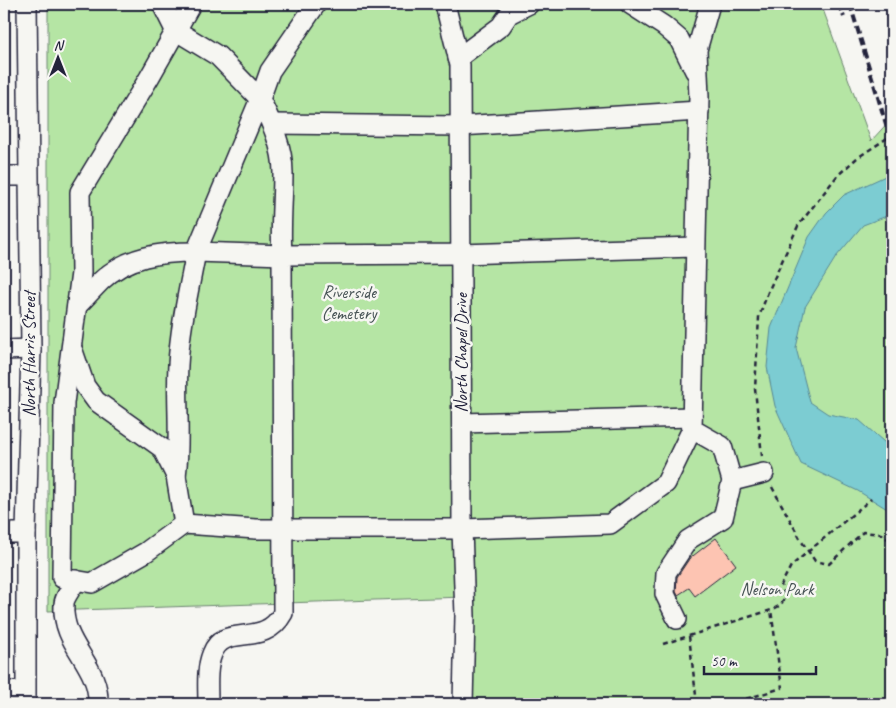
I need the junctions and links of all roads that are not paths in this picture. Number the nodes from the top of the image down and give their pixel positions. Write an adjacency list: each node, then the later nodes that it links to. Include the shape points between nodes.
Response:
1 (27, 4): 17 (street, North Harris Street)
2 (162, 4): 9 (street)
3 (191, 4): 9 (street)
4 (316, 4): 12 (street, via 270,71)
5 (446, 4): 10 (street, North Chapel Drive)
6 (529, 4): 10 (street, via 509,14 501,26)
7 (630, 4): 11 (street, via 679,38)
8 (710, 4): 11 (street, via 697,50)
9 (174, 30): 12 (street, via 218,56); 22 (street, via 80,192 81,273)
10 (458, 58): 15 (street, North Chapel Drive)
11 (698, 76): 13 (street)
12 (260, 98): 14 (street); 19 (street)
13 (699, 111): 15 (street); 18 (street)
14 (272, 124): 15 (street); 20 (street, via 283,172)
15 (460, 126): 21 (street, North Chapel Drive)
16 (4, 176): 17 (street)
17 (28, 176): 24 (street, North Harris Street)
18 (695, 247): 21 (street); 27 (street)
19 (196, 252): 20 (street); 22 (street, via 163,253 125,264 102,280); 29 (street, via 184,311 178,365 179,451)
20 (282, 254): 21 (street); 32 (street)
21 (461, 254): 26 (street, North Chapel Drive)
22 (77, 306): 23 (street)
23 (72, 347): 29 (street, via 85,386 96,401 162,448); 36 (street, via 64,403 62,578)
24 (31, 349): 25 (street); 35 (street, North Harris Street)
25 (4, 350)
26 (462, 422): 27 (street); 33 (street, North Chapel Drive)
27 (692, 423): 30 (street, via 722,446); 33 (street, via 666,483 610,524)
28 (764, 473): 30 (street)
29 (176, 476): 31 (street)
30 (732, 481): 37 (street, via 723,518 688,540 666,573 664,594)
31 (184, 524): 32 (street); 36 (street, via 146,552 92,583)
32 (283, 529): 33 (street); 41 (street, via 283,613 276,625 260,634 230,636 218,644 211,654 208,671)
33 (462, 529): 42 (street, North Chapel Drive, via 465,616)
34 (4, 533): 35 (street)
35 (26, 533): 39 (street, North Harris Street)
36 (76, 580): 40 (street, via 64,603 70,640 94,675)
37 (683, 624)
38 (4, 691): 39 (street)
39 (25, 698)
40 (98, 704)
41 (208, 704)
42 (463, 704)

